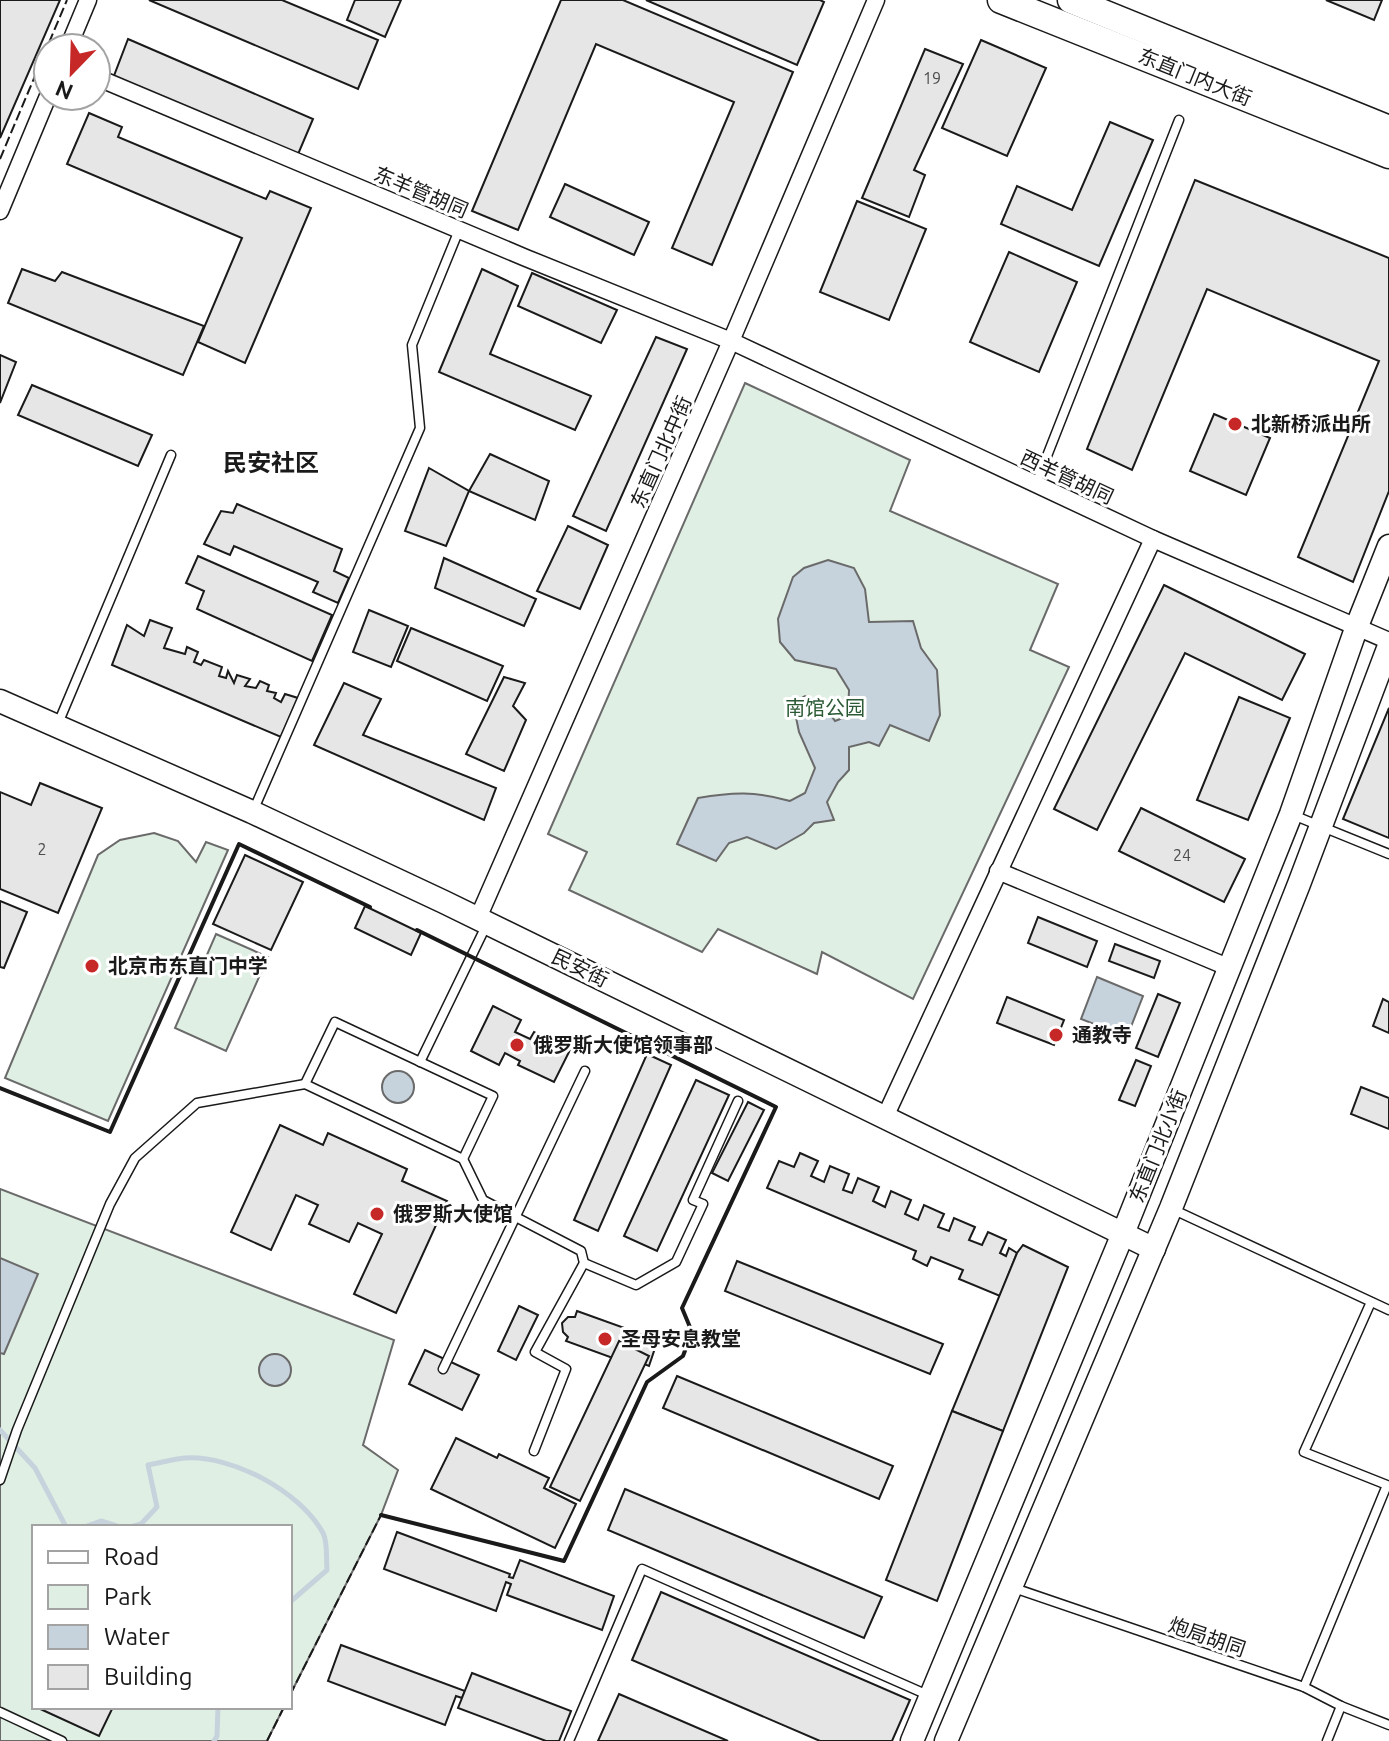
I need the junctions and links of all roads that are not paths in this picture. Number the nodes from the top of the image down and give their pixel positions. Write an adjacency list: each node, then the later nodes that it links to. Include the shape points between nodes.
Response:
1 (88, 0): 5 (street)
2 (876, 0): 13 (street, 东直门北中街)
3 (1001, 0): 10 (main road, 东直门内大街)
4 (1071, 0): 9 (main road, 东直门内大街)
5 (75, 32)
6 (112, 84): 12 (street, 东羊管胡同)
7 (41, 112): 11 (street)
8 (1179, 120): 15 (lane)
9 (1389, 129)
10 (1389, 155)
11 (0, 211)
12 (459, 230): 13 (street, 东羊管胡同); 22 (lane, via 412,345 420,428)
13 (731, 341): 15 (street, 西羊管胡同); 27 (street, 东直门北中街)
14 (171, 455): 21 (lane)
15 (1036, 484): 16 (street, 西羊管胡同)
16 (1153, 539): 18 (street, 西羊管胡同); 26 (street)
17 (1389, 546): 18 (main road, 东直门北小街)
18 (1357, 626): 19 (street, 西羊管胡同); 23 (main road, 东直门北小街)
19 (1389, 643): 24 (main road, 东直门北小街)
20 (0, 701): 21 (main road, 民安街)
21 (57, 726): 22 (main road, 民安街)
22 (252, 812): 27 (main road, 民安街)
23 (1291, 814): 24 (lane); 28 (main road, 东直门北小街)
24 (1321, 827): 25 (lane); 35 (main road, 东直门北小街)
25 (1389, 854)
26 (998, 871): 28 (street); 33 (street)
27 (483, 921): 29 (lane); 33 (main road, 民安街)
28 (1230, 968): 37 (main road, 东直门北小街)
29 (420, 1062): 31 (lane, via 335,1022); 34 (lane, via 493,1096)
30 (585, 1071): 36 (lane)
31 (305, 1084): 34 (lane); 44 (lane, via 197,1103 135,1158 110,1204)
32 (738, 1101): 39 (lane, via 693,1200 703,1204 676,1262 636,1285)
33 (885, 1117): 37 (main road, 民安街)
34 (463, 1159): 36 (lane, via 483,1200)
35 (1171, 1208): 38 (main road, 东直门北小街); 40 (lane)
36 (515, 1217): 39 (lane, via 581,1251); 42 (lane)
37 (1122, 1236): 38 (main road, 民安街); 47 (main road, 东直门北小街)
38 (1154, 1249): 45 (main road, 东直门北小街)
39 (584, 1263): 43 (lane, via 535,1352 566,1369)
40 (1371, 1302): 41 (lane); 46 (lane, via 1304,1452 1387,1485)
41 (1389, 1310)
42 (443, 1369)
43 (534, 1451)
44 (2, 1476)
45 (1012, 1587): 46 (lane, 炮局胡同); 54 (main road, 东直门北小街)
46 (1304, 1687): 48 (lane, 炮局胡同)
47 (930, 1696): 52 (lane, via 642,1569); 53 (main road, 东直门北小街)
48 (1341, 1706): 50 (lane, 炮局胡同); 55 (lane)
49 (0, 1712): 51 (lane)
50 (1389, 1725)
51 (62, 1741)
52 (569, 1741)
53 (912, 1741)
54 (946, 1741)
55 (1327, 1741)

